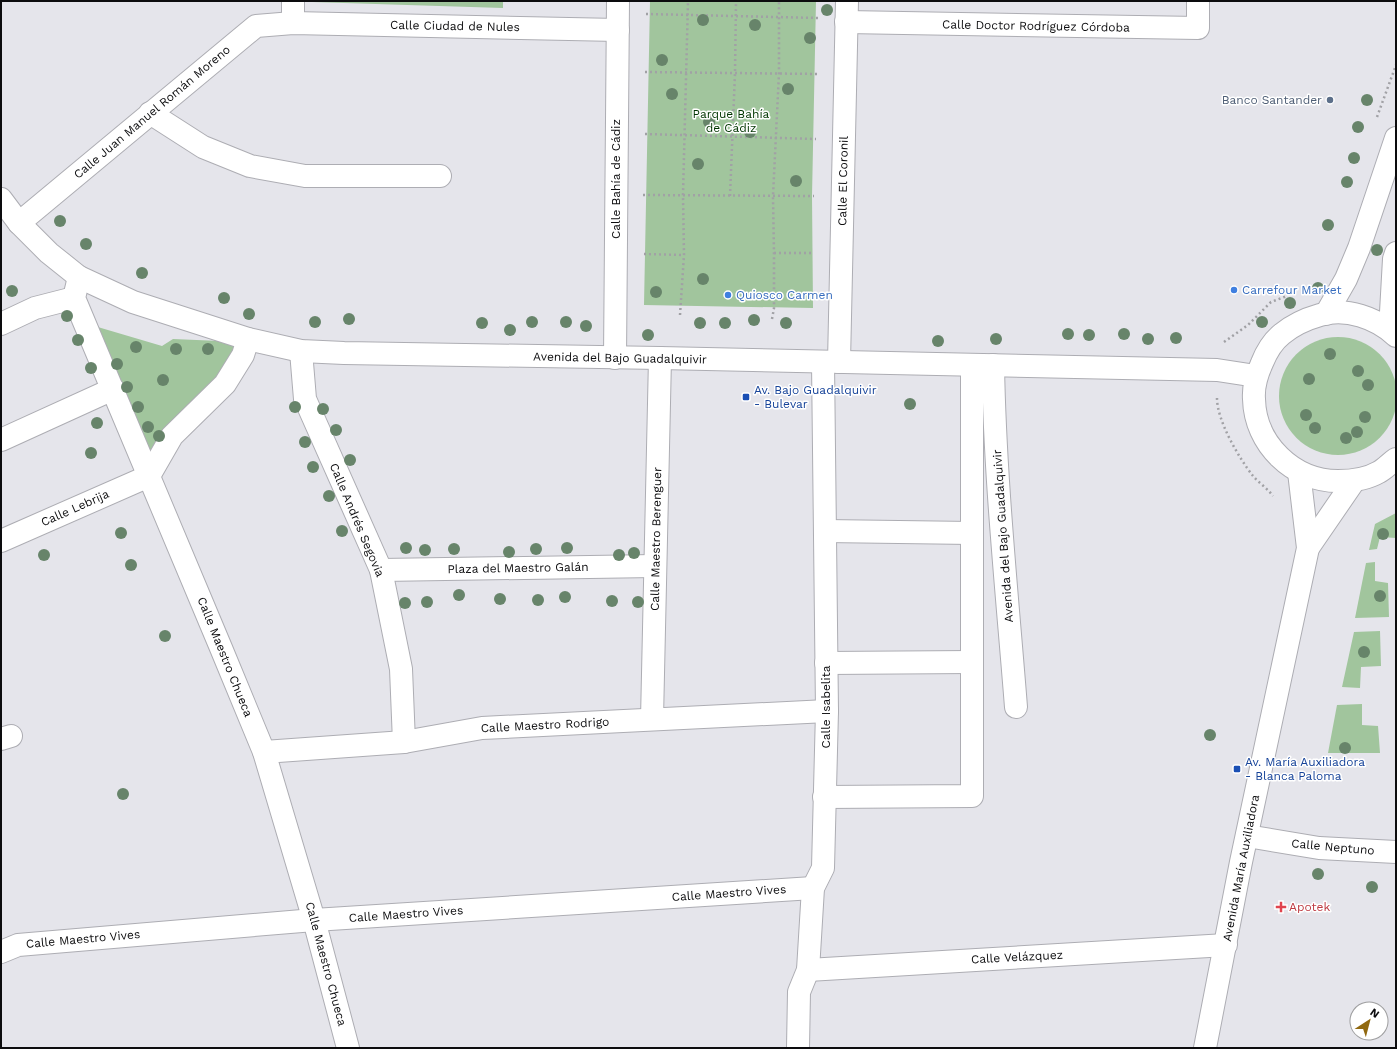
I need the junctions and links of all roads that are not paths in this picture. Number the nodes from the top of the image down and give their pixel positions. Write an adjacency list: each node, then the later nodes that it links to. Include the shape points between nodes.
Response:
1 (293, 1): 6 (street)
2 (618, 1): 7 (street, Calle Bahía de Cádiz)
3 (847, 1): 5 (street, Calle El Coronil)
4 (1198, 1): 5 (street, Calle Doctor Rodríguez Córdoba, via 1198,28)
5 (846, 22): 22 (street, Calle El Coronil)
6 (293, 23): 7 (street, Calle Ciudad de Nules); 8 (street, Calle Juan Manuel Román Moreno, via 256,26)
7 (618, 30): 20 (street, Calle Bahía de Cádiz)
8 (150, 114): 10 (street, via 203,147 250,166 305,176); 11 (street, Calle Juan Manuel Román Moreno)
9 (1396, 138): 15 (street, via 1359,248 1346,279)
10 (440, 176)
11 (9, 215): 13 (street, Avenida del Bajo Guadalquivir)
12 (1396, 253): 17 (street)
13 (79, 277): 14 (street); 18 (street, Avenida del Bajo Guadalquivir, via 133,302)
14 (74, 298): 16 (street, via 35,308); 25 (street, Calle Maestro Chueca)
15 (1326, 314): 17 (street, via 1348,313 1371,319); 24 (street, via 1302,321 1282,334 1266,353)
16 (1, 324)
17 (1393, 333)
18 (248, 340): 19 (street, Avenida del Bajo Guadalquivir); 29 (street, via 243,355 225,384 172,436)
19 (302, 351): 20 (street, Avenida del Bajo Guadalquivir); 36 (street, Calle Andrés Segovia, via 305,399)
20 (615, 358): 21 (street, Avenida del Bajo Guadalquivir)
21 (660, 358): 22 (street, Avenida del Bajo Guadalquivir); 35 (street, Calle Maestro Berenguer)
22 (831, 362): 23 (street, Avenida del Bajo Guadalquivir); 31 (street, Calle Isabelita)
23 (982, 365): 24 (street, Avenida del Bajo Guadalquivir, via 1217,370); 32 (street); 39 (street, Avenida del Bajo Guadalquivir, via 993,399)
24 (1256, 376): 28 (street, via 1254,398 1257,421 1266,442 1281,460)
25 (113, 389): 26 (street); 29 (street, Calle Maestro Chueca)
26 (1, 440)
27 (1396, 459): 30 (street, via 1378,473)
28 (1299, 472): 30 (street, via 1326,481); 34 (street, Avenida María Auxiliadora)
29 (149, 476): 33 (street, Calle Lebrija); 43 (street, Calle Maestro Chueca)
30 (1354, 481): 34 (street, Avenida María Auxiliadora)
31 (825, 531): 32 (street); 38 (street, Calle Isabelita)
32 (972, 533): 37 (street)
33 (1, 541)
34 (1308, 548): 45 (street, Avenida María Auxiliadora)
35 (655, 566): 36 (street, Plaza del Maestro Galán); 41 (street, Calle Maestro Berenguer)
36 (381, 570): 42 (street, Calle Andrés Segovia, via 401,669)
37 (972, 662): 38 (street); 44 (street, via 972,796)
38 (826, 663): 40 (street, Calle Isabelita)
39 (1016, 707)
40 (827, 711): 41 (street, Calle Maestro Rodrigo); 44 (street, Calle Isabelita)
41 (652, 719): 42 (street, Calle Maestro Rodrigo, via 482,728)
42 (404, 742): 43 (street, Calle Maestro Rodrigo)
43 (264, 752): 48 (street, Calle Maestro Chueca)
44 (824, 797): 47 (street, Calle Isabelita, via 823,868)
45 (1247, 836): 46 (street, Calle Neptuno, via 1319,848); 49 (street, Avenida María Auxiliadora)
46 (1396, 852)
47 (813, 888): 48 (street, Calle Maestro Vives); 51 (street, Calle Isabelita)
48 (314, 920): 50 (street, Calle Maestro Vives, via 18,945); 52 (street, Calle Maestro Chueca)
49 (1226, 945): 51 (street, Calle Velázquez); 54 (street, Avenida María Auxiliadora)
50 (1, 952)
51 (808, 970): 53 (street, Calle Isabelita, via 799,992)
52 (348, 1048)
53 (798, 1048)
54 (1205, 1048)

